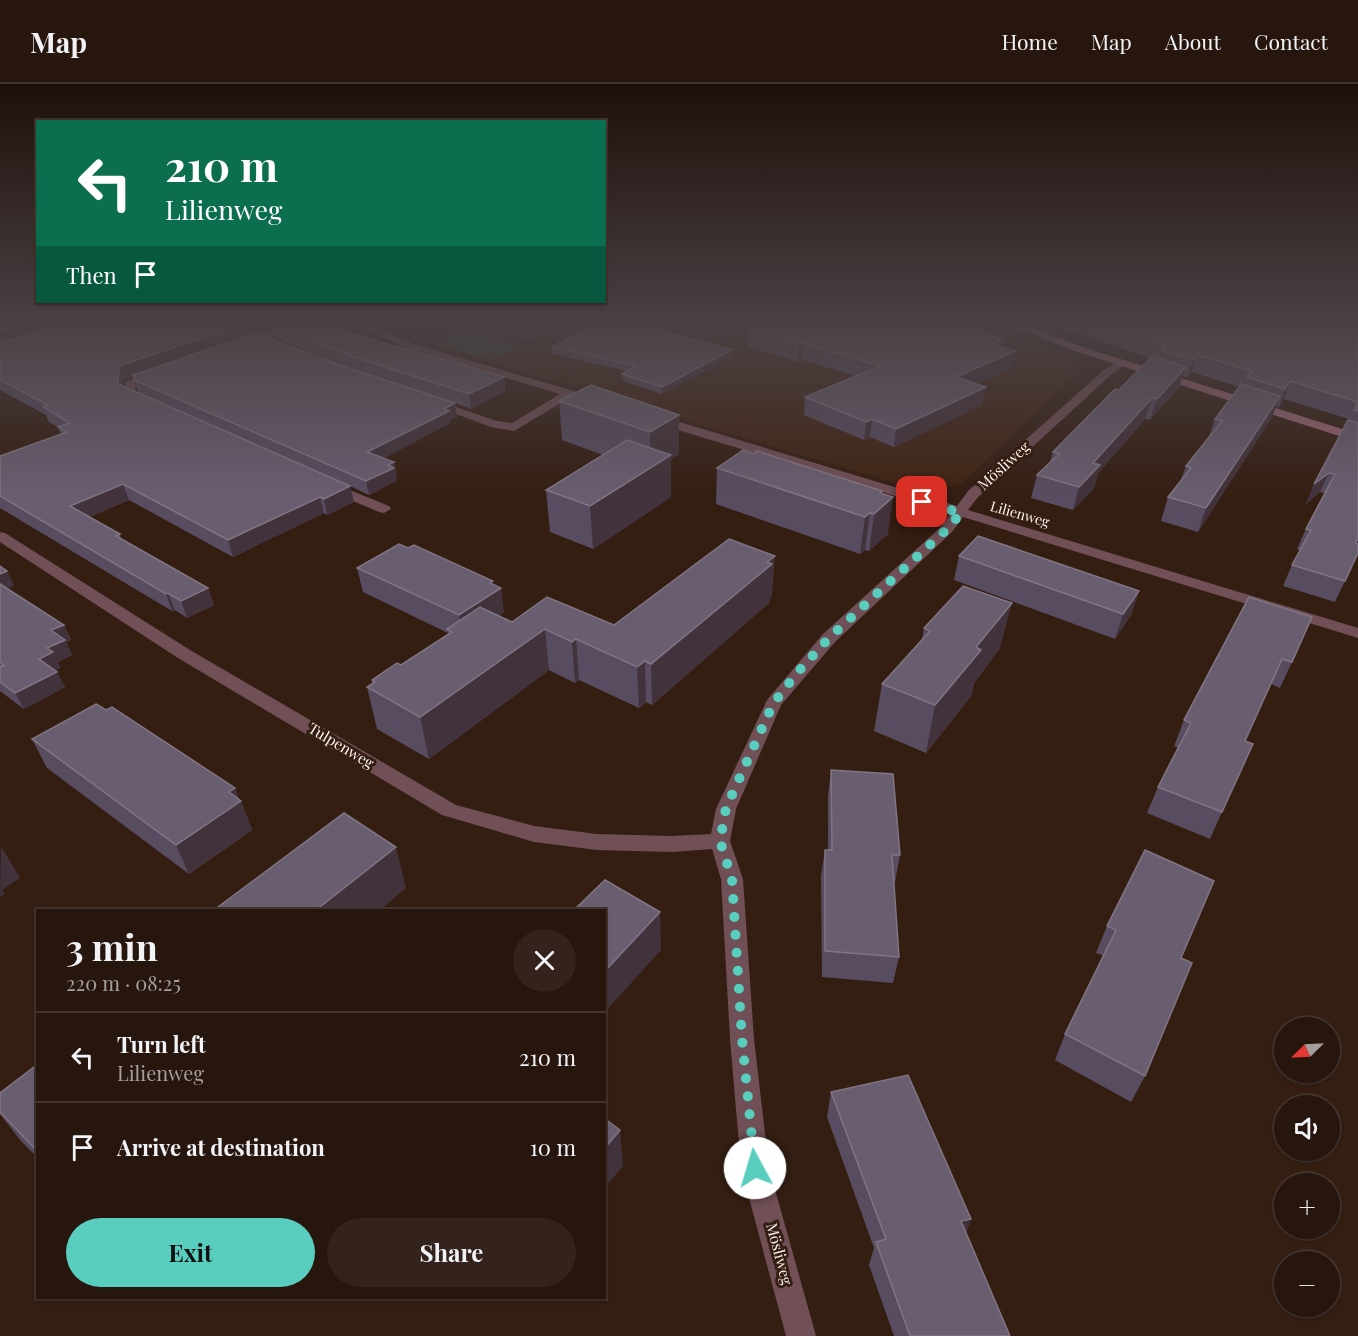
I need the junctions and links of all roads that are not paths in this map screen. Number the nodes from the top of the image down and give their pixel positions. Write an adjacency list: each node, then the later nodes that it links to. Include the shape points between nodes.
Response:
1 (142, 379): 8 (street, via 129,384 130,396)
2 (524, 379): 5 (street)
3 (1100, 379): 13 (street, Mösliweg, via 973,494)
4 (1173, 379): 10 (street)
5 (570, 393): 6 (street, via 514,427); 7 (street)
6 (422, 399)
7 (605, 404)
8 (162, 411)
9 (646, 416): 13 (street, Lilienweg)
10 (1358, 438)
11 (321, 482): 12 (street)
12 (384, 509)
13 (961, 513): 15 (street, Lilienweg); 16 (street, Mösliweg, via 829,638 773,704 726,808)
14 (0, 536): 16 (street, Tulpenweg, via 184,654 449,810 534,834 597,842)
15 (1358, 633)
16 (720, 841): 17 (street, Mösliweg, via 732,879 755,1168)
17 (801, 1336)

